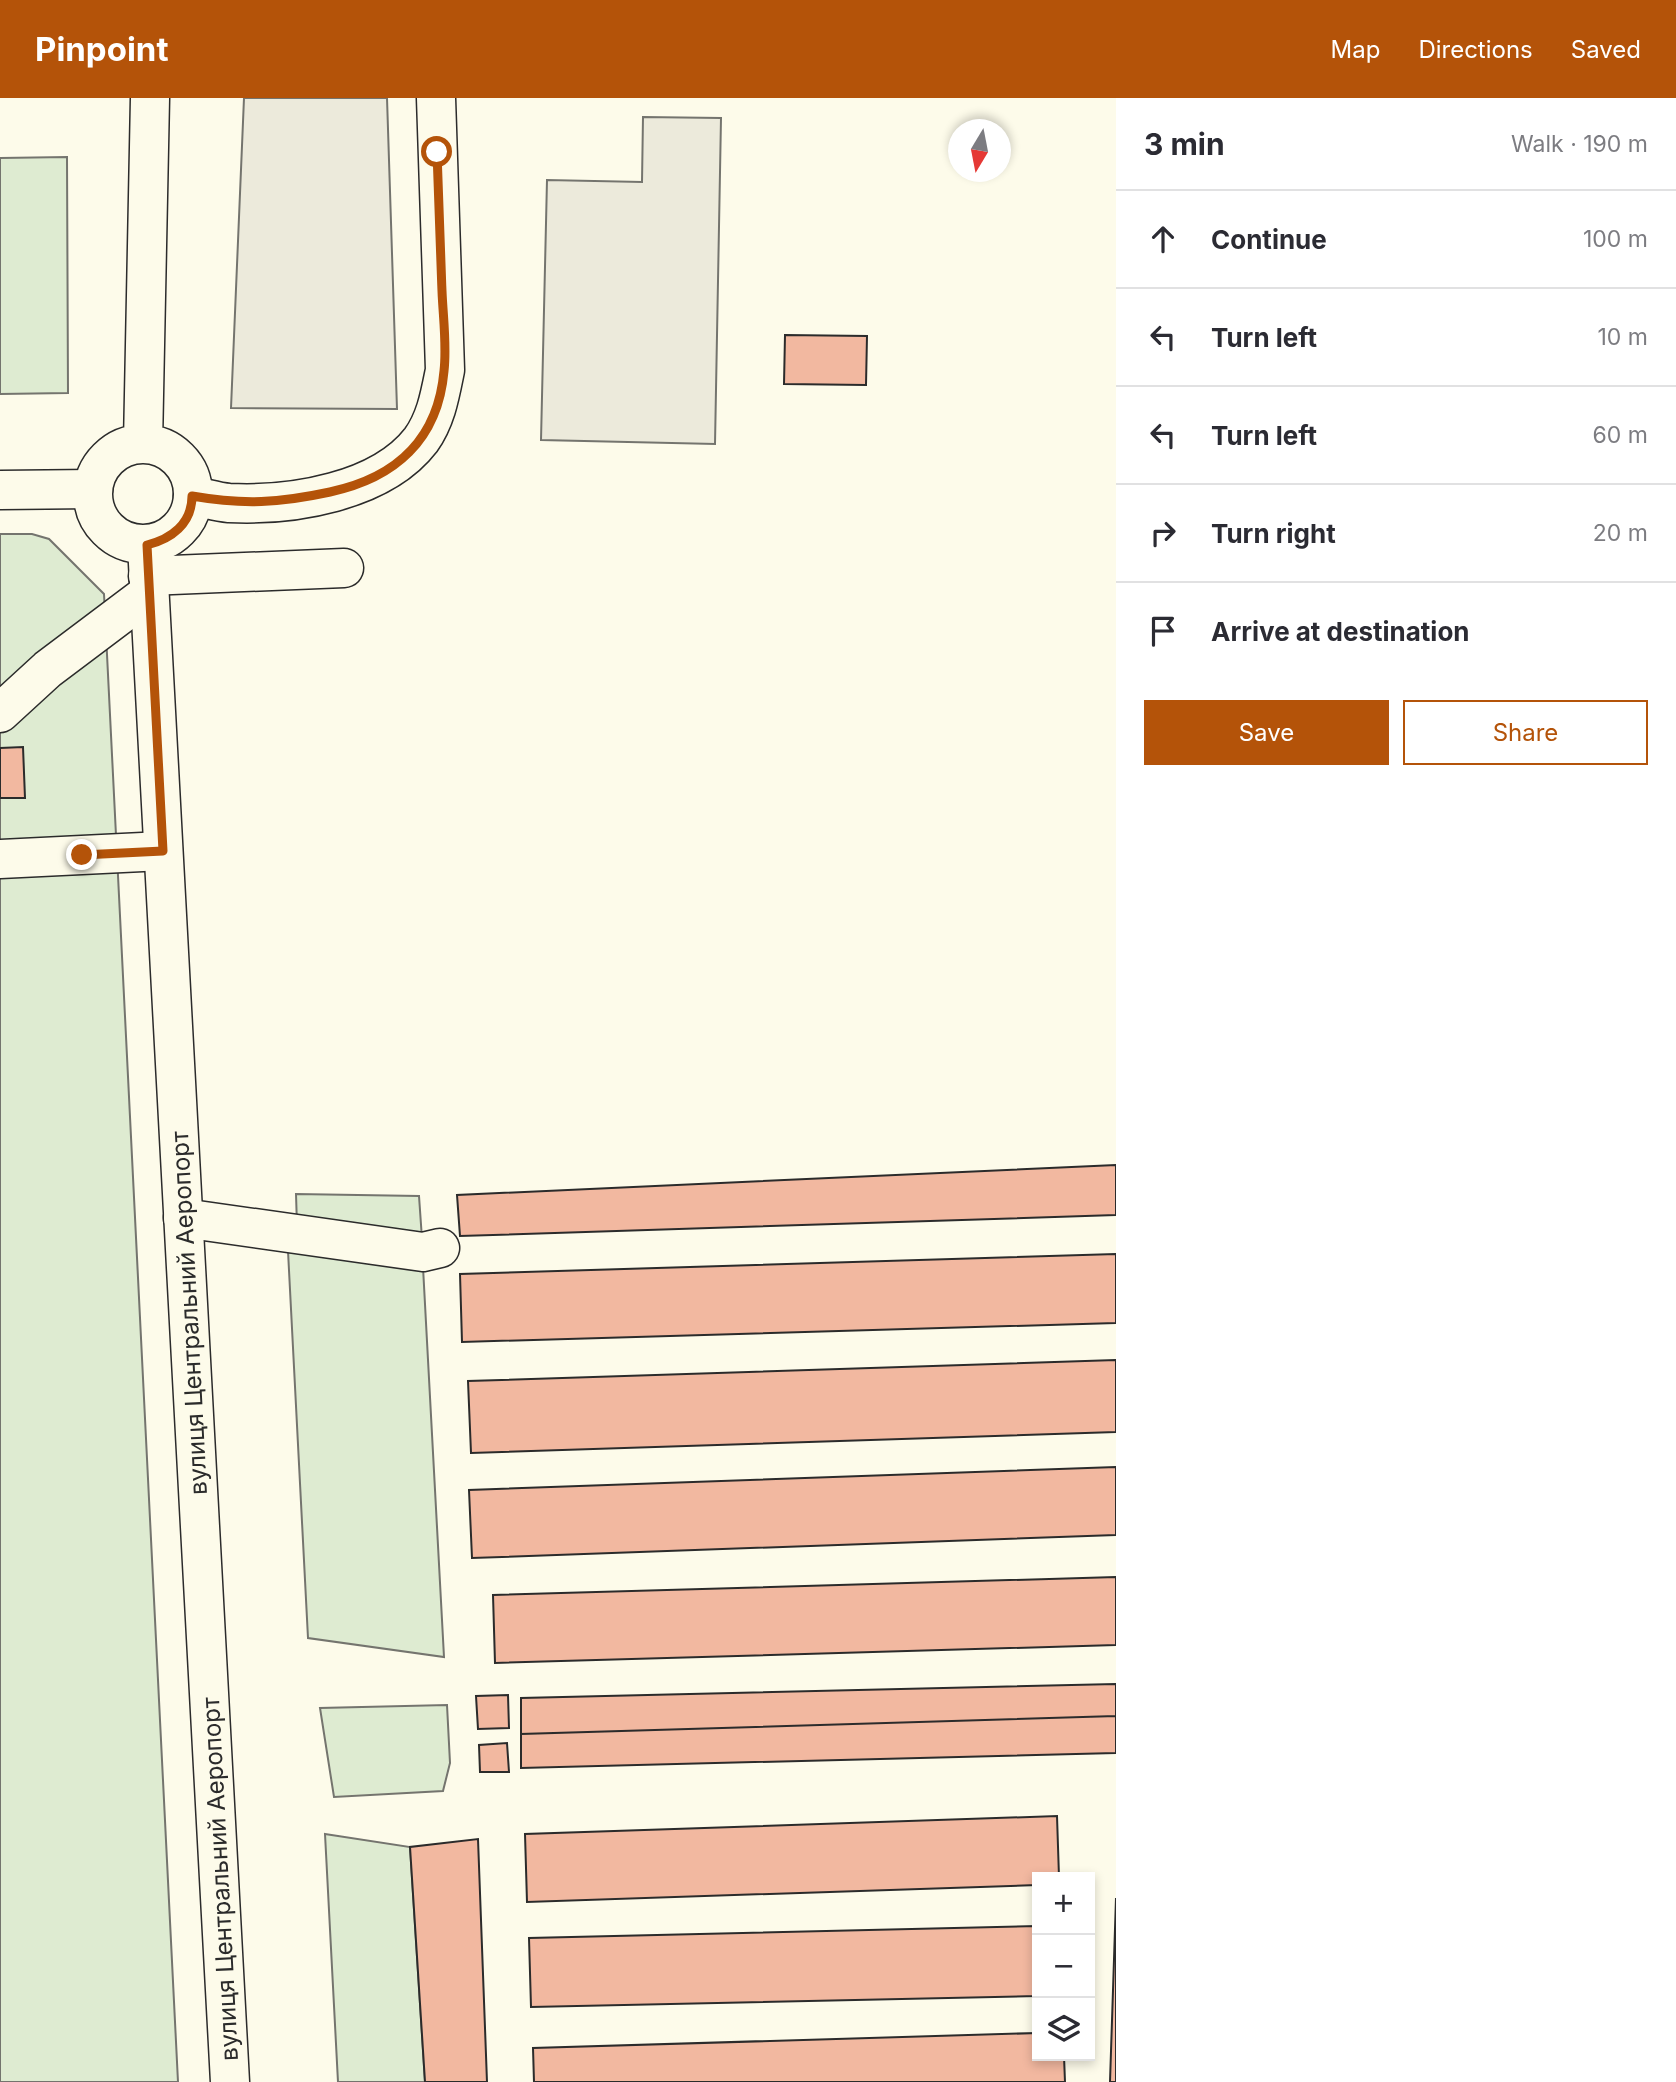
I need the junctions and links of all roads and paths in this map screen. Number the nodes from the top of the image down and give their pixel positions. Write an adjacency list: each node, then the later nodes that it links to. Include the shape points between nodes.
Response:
1 (150, 98): 3 (main road)
2 (436, 98): 6 (main road, via 444,370 438,408 422,438 404,459 349,488 289,501 229,503)
3 (143, 444): 5 (main road, via 114,453 102,464); 6 (main road, via 177,457 187,470)
4 (0, 489): 5 (main road)
5 (93, 489): 8 (main road, via 102,525 122,539)
6 (192, 496): 8 (main road, via 187,519 161,541)
7 (344, 568): 8 (main road)
8 (148, 571): 9 (main road); 10 (main road, вулиця Центральний Аеропорт)
9 (0, 713)
10 (163, 851): 11 (main road); 12 (main road, вулиця Центральний Аеропорт)
11 (0, 859)
12 (183, 1218): 13 (main road, via 423,1252); 14 (main road, вулиця Центральний Аеропорт)
13 (440, 1248)
14 (230, 2082)

